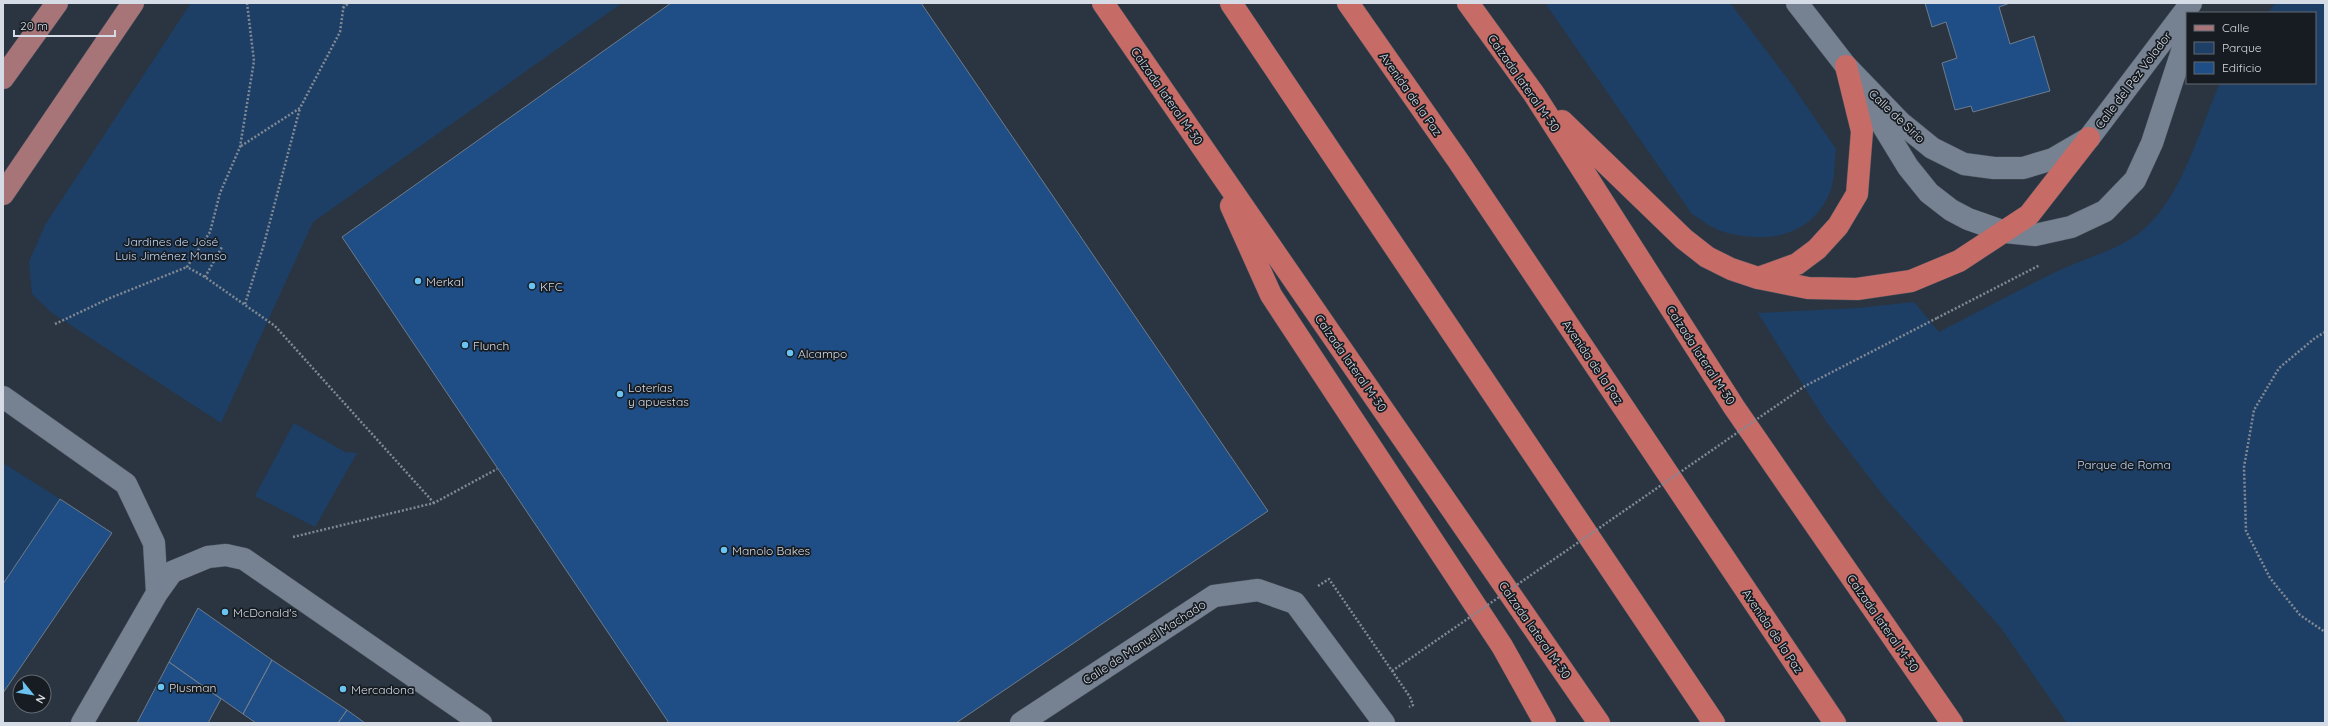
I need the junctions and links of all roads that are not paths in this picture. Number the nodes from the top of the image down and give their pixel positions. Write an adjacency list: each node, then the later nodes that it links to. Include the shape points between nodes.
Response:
1 (57, 3): 11 (main road)
2 (133, 3): 15 (main road)
3 (1103, 3): 14 (highway, Calzada lateral M-30)
4 (1231, 3): 26 (highway)
5 (1348, 3): 27 (highway, Avenida de la Paz, via 1459,162)
6 (1468, 3): 12 (highway, Calzada lateral M-30)
7 (1797, 3): 10 (street, Calle de Sirio)
8 (2190, 3): 13 (street, Calle del Pez Volador)
9 (2186, 39): 16 (street, Calle del Pez Volador, via 2152,143 2135,180 2105,210 2071,227 2035,235)
10 (1846, 66): 13 (street, Calle de Sirio, via 1900,122 1932,148 1964,164 2023,168 2053,159); 16 (street, Calle de Sirio, via 1908,167 1929,193 1968,219); 17 (highway, via 1862,131 1857,194 1838,226 1817,249 1797,264)
11 (3, 78)
12 (1534, 94): 17 (highway, via 1684,239 1707,257); 28 (highway, Calzada lateral M-30, via 1734,407)
13 (2089, 138): 16 (highway, via 2029,215)
14 (1207, 154): 24 (highway, via 1271,295 1502,646); 25 (highway, Calzada lateral M-30)
15 (3, 194)
16 (2005, 232): 17 (highway, via 1959,261 1911,281 1857,289 1808,288)
17 (1758, 278)
18 (3, 397): 19 (street, via 126,484 154,543)
19 (157, 592): 20 (street); 21 (street, via 172,572 184,566 208,557 226,555 244,559)
20 (82, 723)
21 (481, 723)
22 (1021, 723): 23 (street, Calle de Manuel Machado, via 1214,596 1258,590 1295,603)
23 (1384, 723)
24 (1545, 723)
25 (1599, 723)
26 (1714, 723)
27 (1835, 723)
28 (1952, 723)

